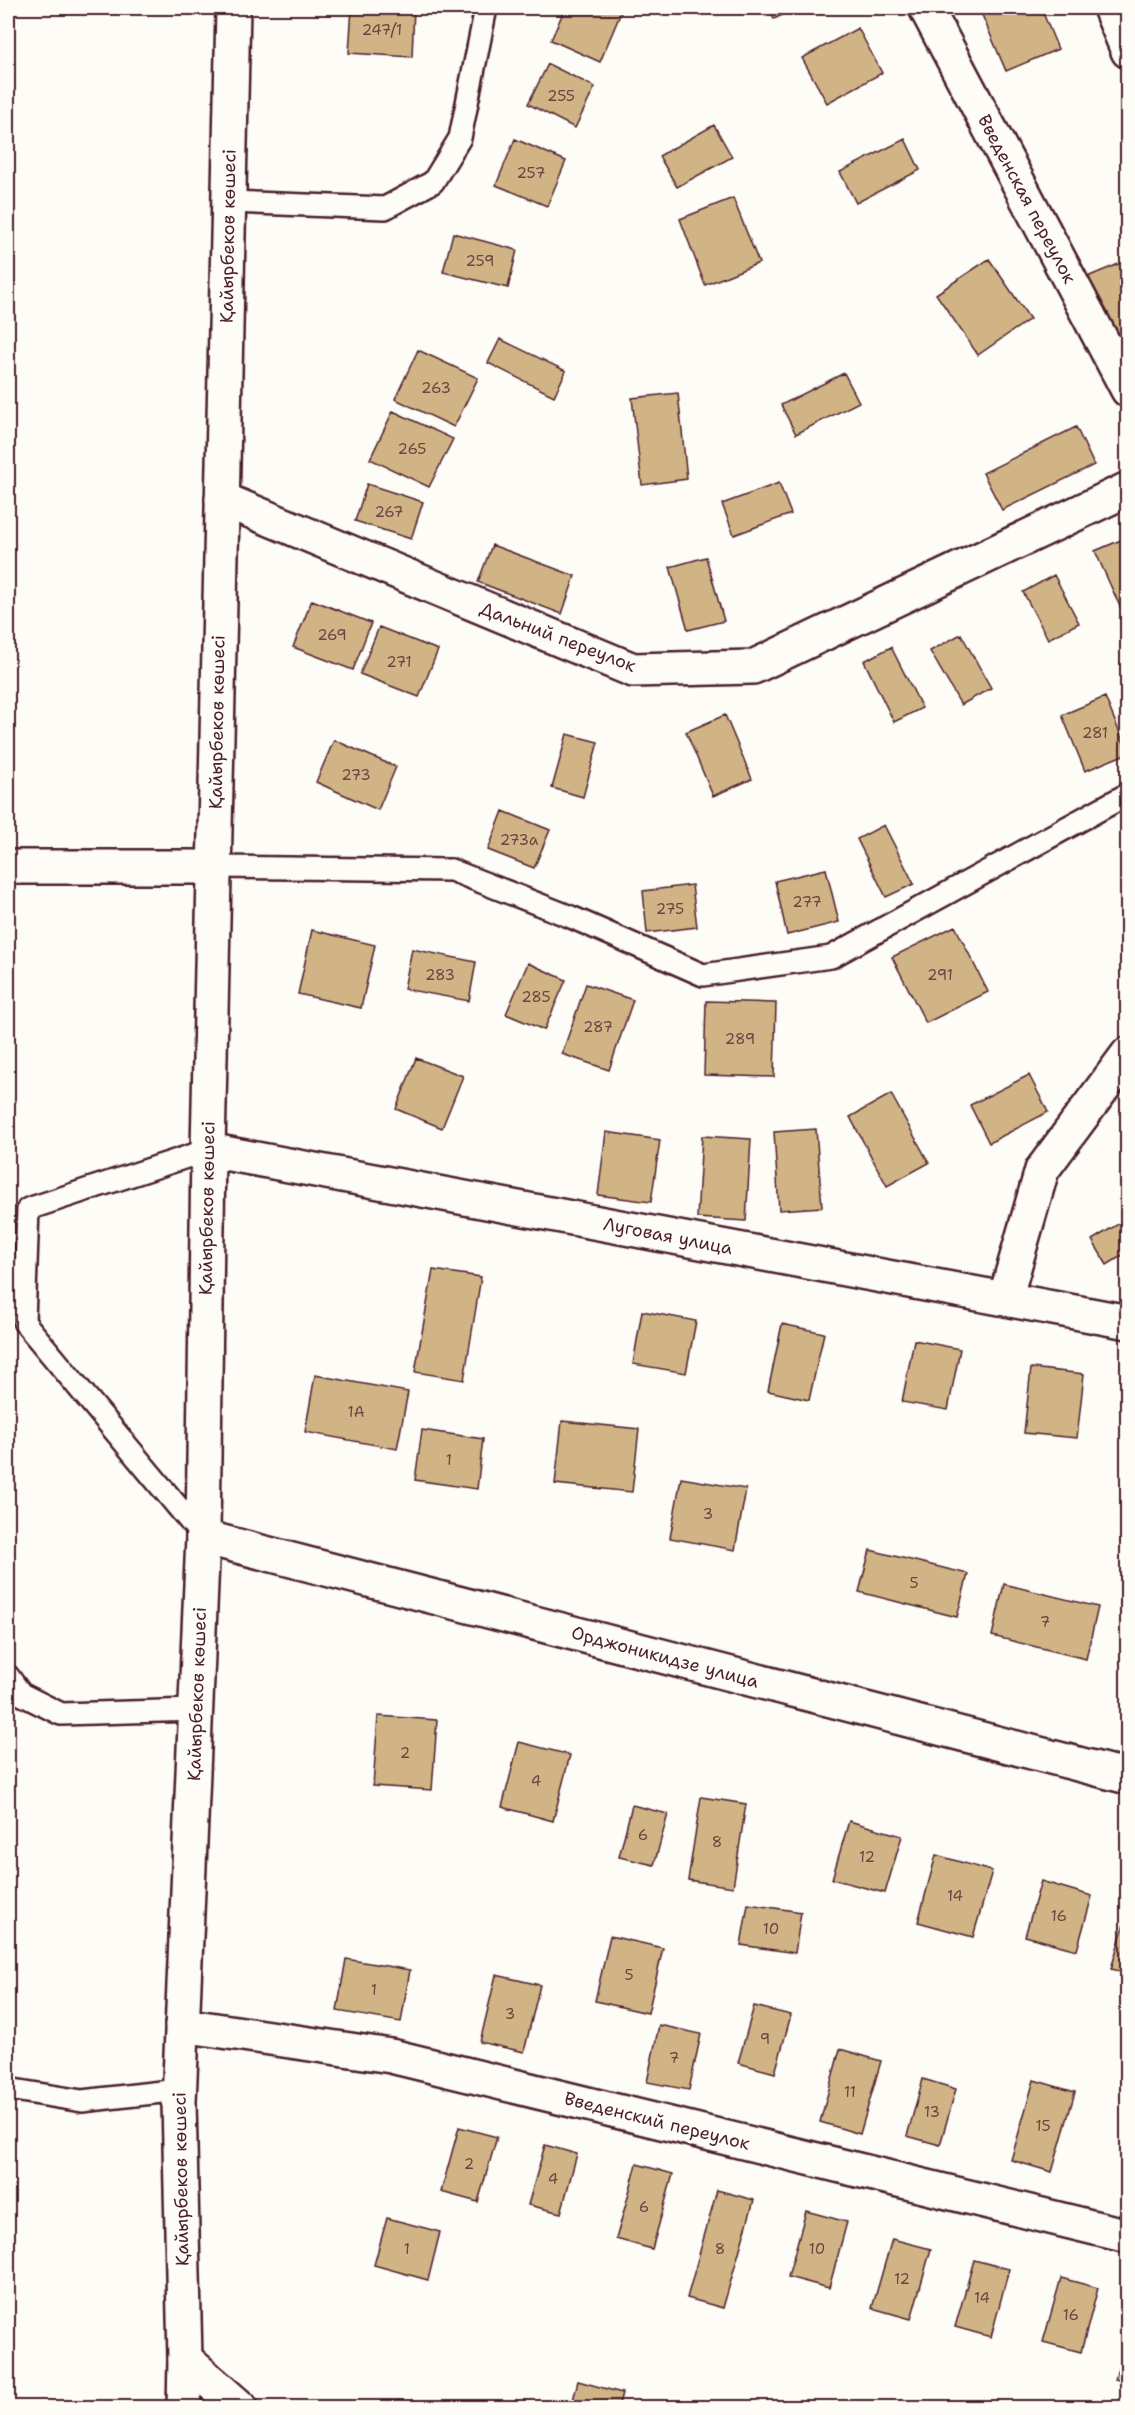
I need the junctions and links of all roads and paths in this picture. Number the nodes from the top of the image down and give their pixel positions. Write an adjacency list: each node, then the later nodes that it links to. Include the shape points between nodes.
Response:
1 (233, 8): 6 (street, Қайырбеков көшесі)
2 (486, 8): 6 (lane, via 460,138 433,182 385,208)
3 (926, 8): 7 (street, Введенская переулок)
4 (1110, 8): 5 (street)
5 (1128, 51)
6 (229, 202): 9 (street, Қайырбеков көшесі)
7 (1128, 390)
8 (1128, 489): 9 (street, Дальний переулок, via 753,667 633,670)
9 (222, 499): 12 (street, Қайырбеков көшесі)
10 (1128, 794): 12 (lane, via 831,957 703,975 452,870)
11 (8, 867): 12 (street)
12 (214, 867): 14 (street, Қайырбеков көшесі)
13 (1128, 1054): 15 (street, via 1042,1170)
14 (208, 1150): 15 (street, Луговая улица); 17 (street, Қайырбеков көшесі); 17 (lane, via 28,1209 24,1322)
15 (1005, 1299): 16 (street, Луговая улица)
16 (1128, 1322)
17 (203, 1537): 20 (street, Қайырбеков көшесі); 21 (street, Орджоникидзе улица)
18 (8, 1676): 19 (lane)
19 (14, 1696): 20 (lane, via 61,1714)
20 (196, 1710): 22 (street, Қайырбеков көшесі)
21 (1128, 1777)
22 (182, 2025): 24 (street, Қайырбеков көшесі); 25 (street, Введенский переулок, via 391,2056)
23 (8, 2087): 24 (lane, via 82,2101)
24 (179, 2090): 26 (street, Қайырбеков көшесі)
25 (1128, 2236)
26 (185, 2359): 27 (street, Қайырбеков көшесі); 28 (street)
27 (184, 2408)
28 (241, 2408)

